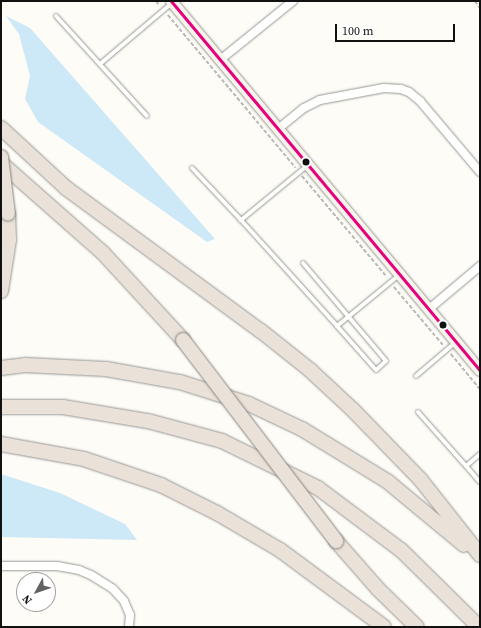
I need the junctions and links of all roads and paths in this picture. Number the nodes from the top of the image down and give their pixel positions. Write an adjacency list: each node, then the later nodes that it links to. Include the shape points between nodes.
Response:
1 (156, 1): 6 (path)
2 (292, 1): 8 (street)
3 (475, 1): 5 (path)
4 (172, 2): 6 (lane); 8 (street)
5 (480, 8)
6 (163, 10): 9 (lane); 17 (path)
7 (56, 16): 9 (lane)
8 (220, 60): 12 (street)
9 (100, 64): 10 (lane)
10 (147, 116)
11 (1, 128): 40 (highway, via 66,188 310,370 420,479)
12 (278, 129): 15 (street); 18 (street, via 304,108 320,100 384,88 401,89 420,101)
13 (1, 157): 24 (highway, bridge, via 9,240)
14 (1, 163): 44 (highway, bridge, via 102,253 184,340 336,541 378,589)
15 (308, 165): 17 (lane); 22 (street)
16 (192, 168): 19 (lane)
17 (299, 172): 19 (lane); 23 (path)
18 (480, 172)
19 (241, 220): 27 (lane)
20 (304, 263): 26 (lane)
21 (480, 266): 25 (street)
22 (400, 274): 23 (lane); 25 (street)
23 (390, 282): 26 (lane); 29 (path)
24 (1, 291)
25 (429, 309): 28 (street)
26 (348, 317): 27 (lane); 27 (lane, via 386,361 376,370)
27 (337, 326)
28 (456, 342): 29 (lane); 31 (street)
29 (447, 350): 32 (lane); 33 (path)
30 (1, 368): 40 (highway, via 25,365 106,369 180,382 250,404 302,429 387,481)
31 (480, 370)
32 (416, 376)
33 (480, 390)
34 (1, 407): 45 (highway, via 63,407 148,421 222,441 318,488 401,550)
35 (418, 412): 38 (lane)
36 (1, 444): 43 (highway, via 84,459 161,485 217,513 280,550)
37 (480, 454): 38 (lane)
38 (466, 466): 39 (lane)
39 (480, 482)
40 (480, 556)
41 (1, 566): 42 (street, via 57,566 91,575 113,589 124,601 130,616)
42 (129, 627)
43 (384, 627)
44 (417, 627)
45 (479, 627)

